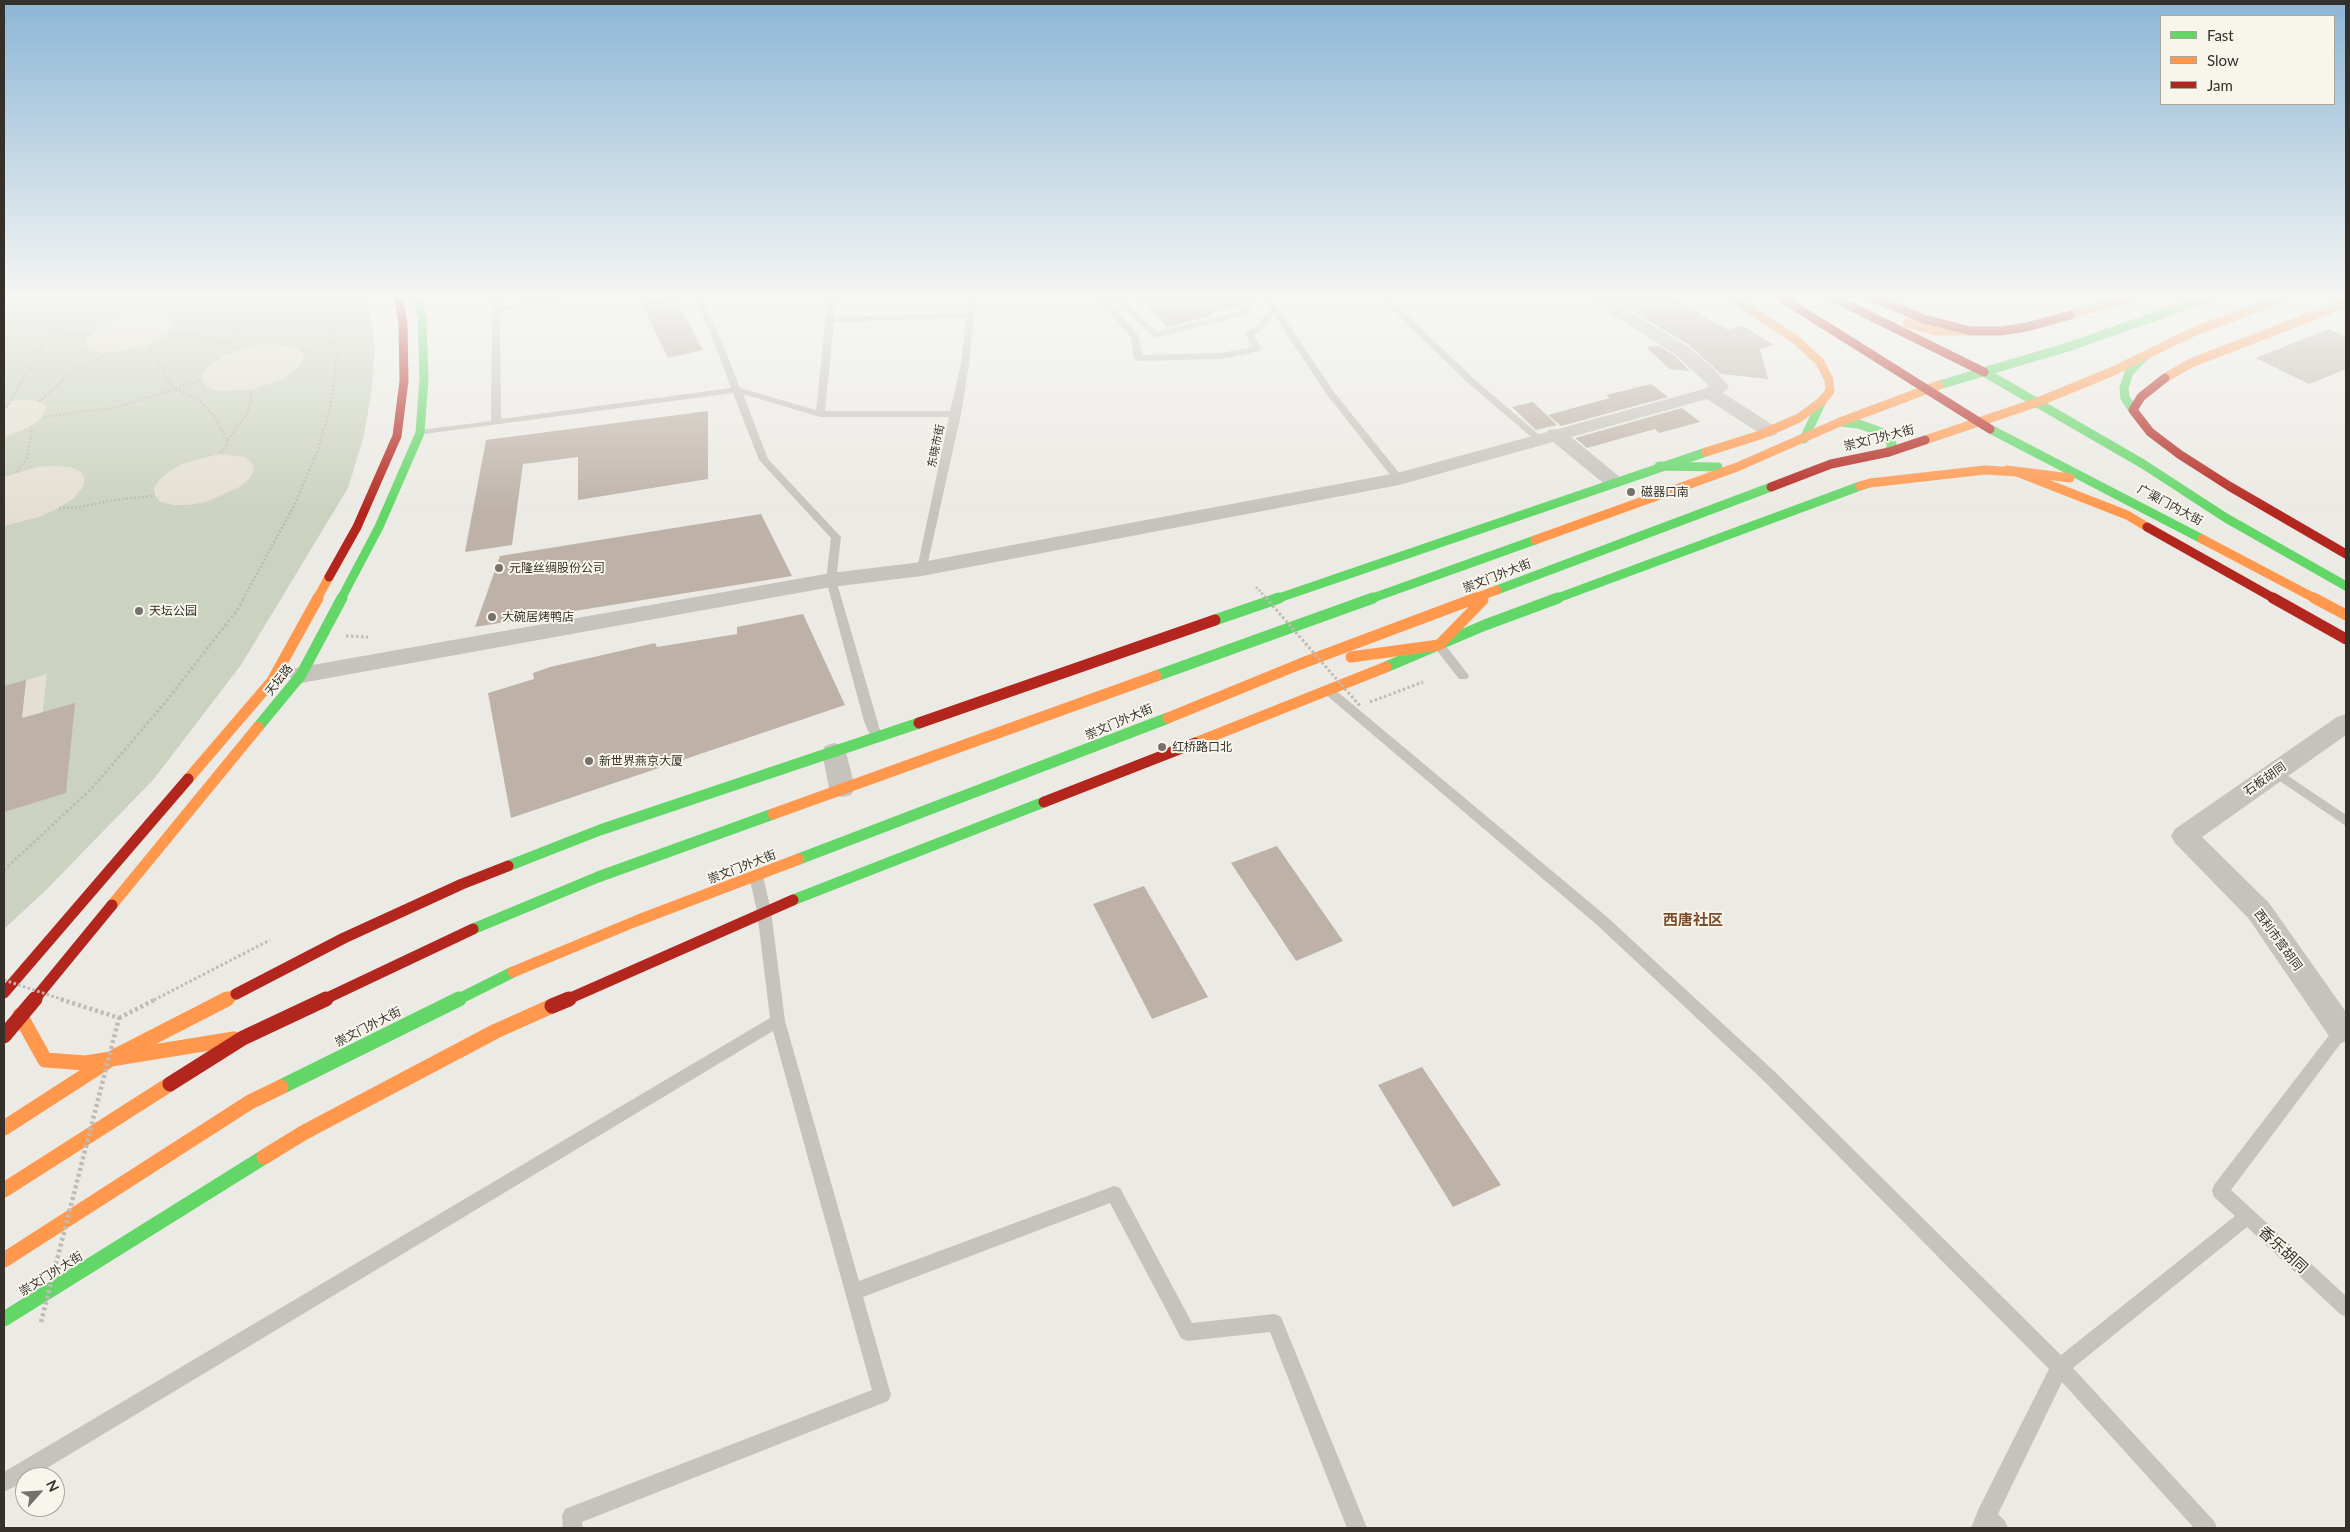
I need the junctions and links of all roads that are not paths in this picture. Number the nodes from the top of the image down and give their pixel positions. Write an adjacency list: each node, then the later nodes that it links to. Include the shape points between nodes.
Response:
1 (404, 368): 68 (main road, 天坛路, via 398,436 357,527 272,681)
2 (424, 368): 32 (main road, 天坛路)
3 (496, 368): 28 (lane)
4 (729, 368): 20 (lane)
5 (824, 368): 26 (lane)
6 (963, 368): 27 (lane, 东晓市街)
7 (1314, 368): 42 (lane)
8 (1459, 368): 33 (lane)
9 (1703, 368): 22 (street, via 1720,388)
10 (1823, 368): 23 (main road, via 1830,391)
11 (1892, 368): 21 (main road, 广渠门内大街)
12 (1975, 368): 18 (main road, 广渠门内大街)
13 (1990, 368): 18 (main road, 崇文门外大街)
14 (2099, 368): 19 (main road)
15 (2118, 368): 19 (main road, 崇文门外大街)
16 (2133, 368): 25 (main road, via 2124,388 2124,398)
17 (2182, 368): 25 (main road, via 2141,397)
18 (1981, 371): 21 (main road, 崇文门外大街); 24 (main road, 广渠门内大街)
19 (2111, 372): 24 (main road, 崇文门外大街)
20 (738, 390): 26 (lane); 28 (lane); 48 (lane, via 764,460 836,537)
21 (1925, 390): 29 (main road, 崇文门外大街); 30 (main road, 广渠门内大街)
22 (1710, 393): 31 (street); 33 (street)
23 (1822, 401): 31 (main road, via 1799,418); 34 (main road)
24 (2038, 402): 30 (main road, 崇文门外大街); 37 (main road, 广渠门内大街)
25 (2133, 410): 45 (main road, via 2150,432 2179,454)
26 (820, 414): 27 (lane)
27 (956, 414): 46 (lane, 东晓市街)
28 (496, 422): 32 (lane)
29 (1840, 422): 34 (main road, 崇文门外大街); 35 (main road, via 1859,424 1883,433 1892,444)
30 (1979, 424): 35 (main road, 崇文门外大街); 44 (main road, 广渠门内大街)
31 (1769, 431): 38 (main road)
32 (420, 433): 56 (main road, 天坛路, via 378,527)
33 (1547, 437): 42 (street); 43 (street)
34 (1804, 438): 39 (main road, 崇文门外大街)
35 (1889, 452): 50 (main road, 崇文门外大街, via 1831,464)
36 (2109, 461): 37 (main road, via 2118,459)
37 (2143, 464): 49 (main road, 广渠门内大街, via 2226,518)
38 (1659, 466): 39 (main road); 43 (main road)
39 (1737, 467): 63 (main road, 崇文门外大街)
40 (2008, 470): 44 (main road, via 2061,475); 53 (main road, via 2127,515); 54 (main road, 崇文门外大街, via 1870,483 1485,624)
41 (2094, 472): 44 (main road)
42 (1399, 479): 46 (street)
43 (1614, 482): 60 (main road)
44 (2099, 484): 47 (main road, 广渠门内大街)
45 (2346, 554)
46 (922, 569): 48 (street)
47 (2262, 570): 51 (main road, 广渠门内大街); 52 (main road)
48 (831, 580): 56 (street); 60 (lane)
49 (2346, 586)
50 (1489, 594): 54 (main road); 55 (main road, 崇文门外大街)
51 (2346, 615)
52 (2346, 630)
53 (2346, 639)
54 (1439, 645): 55 (main road); 57 (lane); 58 (main road, 崇文门外大街)
55 (1300, 664): 66 (main road, 崇文门外大街, via 1101,745)
56 (301, 675): 69 (main road, 天坛路)
57 (1463, 676)
58 (1329, 691): 67 (main road, 崇文门外大街); 82 (lane, via 1630,948 1769,1076)
59 (2346, 723): 62 (street, 石板胡同)
60 (876, 737): 61 (main road)
61 (834, 752): 63 (street); 74 (main road, via 600,830 462,884 344,938)
62 (2275, 772): 64 (lane); 65 (street, 石板胡同)
63 (842, 788): 73 (main road, 崇文门外大街, via 590,880 469,931)
64 (2346, 821)
65 (2184, 836): 71 (street, 西利市营胡同, via 2259,911)
66 (756, 876): 67 (lane); 78 (main road, 崇文门外大街, via 493,980 250,1102)
67 (764, 911): 70 (lane); 81 (main road, 崇文门外大街, via 496,1031 303,1133)
68 (4, 993)
69 (20, 1015): 72 (main road, 天坛路); 74 (main road, via 45,1060 86,1062)
70 (778, 1020): 79 (lane); 83 (lane)
71 (2344, 1031): 77 (lane, 香乐胡同, via 2220,1192)
72 (4, 1036)
73 (243, 1038): 74 (main road); 76 (main road, 崇文门外大街)
74 (114, 1057): 75 (main road)
75 (4, 1128)
76 (4, 1190)
77 (2248, 1217): 80 (lane, 香乐胡同); 82 (lane)
78 (4, 1260)
79 (854, 1292): 85 (lane, via 882,1395 572,1516); 86 (lane, via 1114,1194 1187,1332 1275,1323)
80 (2346, 1308)
81 (4, 1319)
82 (2060, 1367): 84 (lane); 87 (lane)
83 (4, 1483)
84 (1988, 1524)
85 (572, 1528)
86 (1357, 1528)
87 (2207, 1528)

